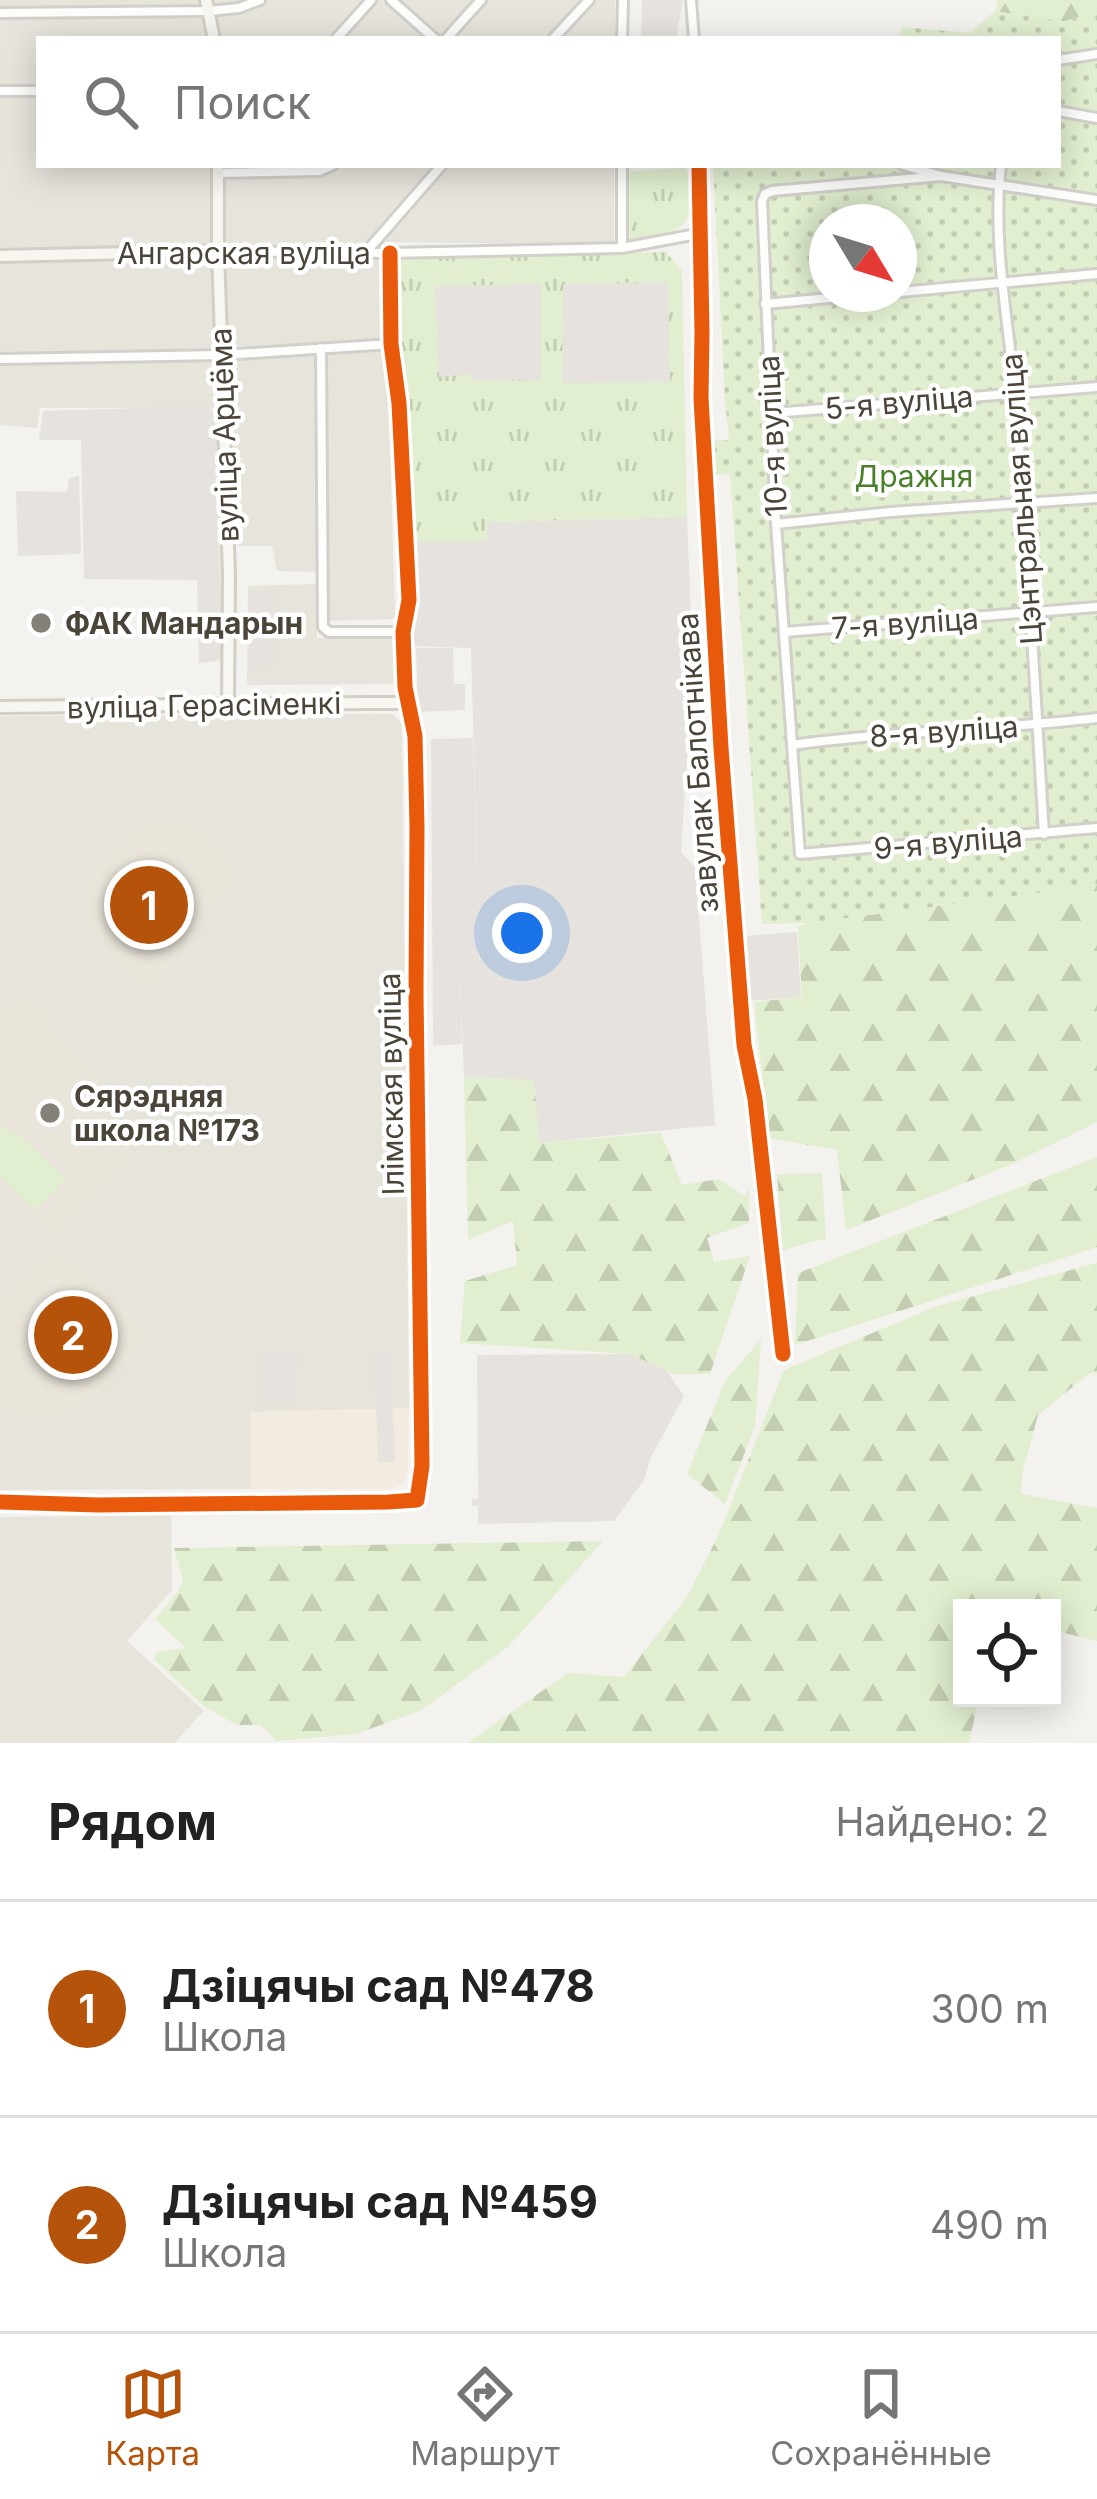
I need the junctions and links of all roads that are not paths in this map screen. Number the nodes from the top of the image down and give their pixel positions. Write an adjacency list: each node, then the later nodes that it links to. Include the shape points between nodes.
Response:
1 (260, 0): 8 (street)
2 (371, 0): 11 (street)
3 (391, 0): 12 (street)
4 (481, 0): 13 (street)
5 (589, 0): 14 (street)
6 (623, 0): 15 (street)
7 (691, 0): 16 (street)
8 (208, 5): 9 (street); 10 (street)
9 (0, 13)
10 (213, 36)
11 (338, 36)
12 (432, 36)
13 (449, 36)
14 (556, 36)
15 (622, 36)
16 (694, 36)
17 (1097, 55): 18 (street)
18 (1061, 60)
19 (0, 91): 20 (street)
20 (36, 91)
21 (1061, 112): 22 (street)
22 (1097, 118)
23 (326, 168): 29 (street)
24 (439, 168): 36 (street)
25 (622, 168): 34 (street)
26 (699, 168): 33 (street, завулак Балотнікава)
27 (913, 168): 30 (street)
28 (1001, 168): 31 (street, Цэнтральная вуліца)
29 (218, 169): 35 (street, вуліца Арцёма)
30 (941, 176): 31 (street); 43 (street, 10-я вуліца, via 765,194)
31 (998, 185): 32 (street); 40 (street, Цэнтральная вуліца)
32 (1097, 200)
33 (702, 233): 34 (street, Ангарская вуліца); 67 (street, завулак Балотнікава, via 700,398 721,748 744,1045)
34 (622, 248): 37 (street, Ангарская вуліца)
35 (218, 251): 36 (street, Ангарская вуліца); 38 (street, Ангарская вуліца); 46 (street, вуліца Арцёма)
36 (366, 252): 37 (street, Ангарская вуліца)
37 (390, 253): 44 (street, Ілімская вуліца)
38 (0, 256)
39 (1097, 274): 40 (street)
40 (1002, 282): 41 (street); 49 (street, Цэнтральная вуліца)
41 (917, 290)
42 (809, 300): 43 (street)
43 (765, 304): 50 (street, 10-я вуліца)
44 (391, 344): 45 (street); 56 (street, Ілімская вуліца, via 408,578)
45 (321, 348): 46 (street); 56 (street, via 322,627)
46 (222, 355): 47 (street); 58 (street, вуліца Арцёма)
47 (0, 359)
48 (1097, 387): 49 (street, 5-я вуліца)
49 (1015, 393): 50 (street, 5-я вуліца); 52 (street, Цэнтральная вуліца)
50 (772, 413): 53 (street, 10-я вуліца)
51 (1097, 498): 52 (street)
52 (1022, 503): 53 (street); 55 (street, Цэнтральная вуліца)
53 (776, 524): 57 (street, 10-я вуліца)
54 (1097, 607): 55 (street, 7-я вуліца)
55 (1030, 613): 57 (street, 7-я вуліца); 62 (street, Цэнтральная вуліца)
56 (404, 632): 59 (street, Ілімская вуліца)
57 (784, 632): 63 (street, 10-я вуліца)
58 (228, 705): 59 (street, вуліца Герасіменкі); 60 (street, вуліца Герасіменкі)
59 (408, 706): 68 (street, Ілімская вуліца, via 417,826 417,1499)
60 (0, 707)
61 (1097, 718): 62 (street, 8-я вуліца)
62 (1037, 725): 63 (street, 8-я вуліца); 65 (street, Цэнтральная вуліца)
63 (791, 745): 66 (street, 10-я вуліца)
64 (1097, 828): 65 (street, 9-я вуліца)
65 (1044, 834): 66 (street, 9-я вуліца)
66 (800, 854)
67 (783, 1354)
68 (0, 1502)

